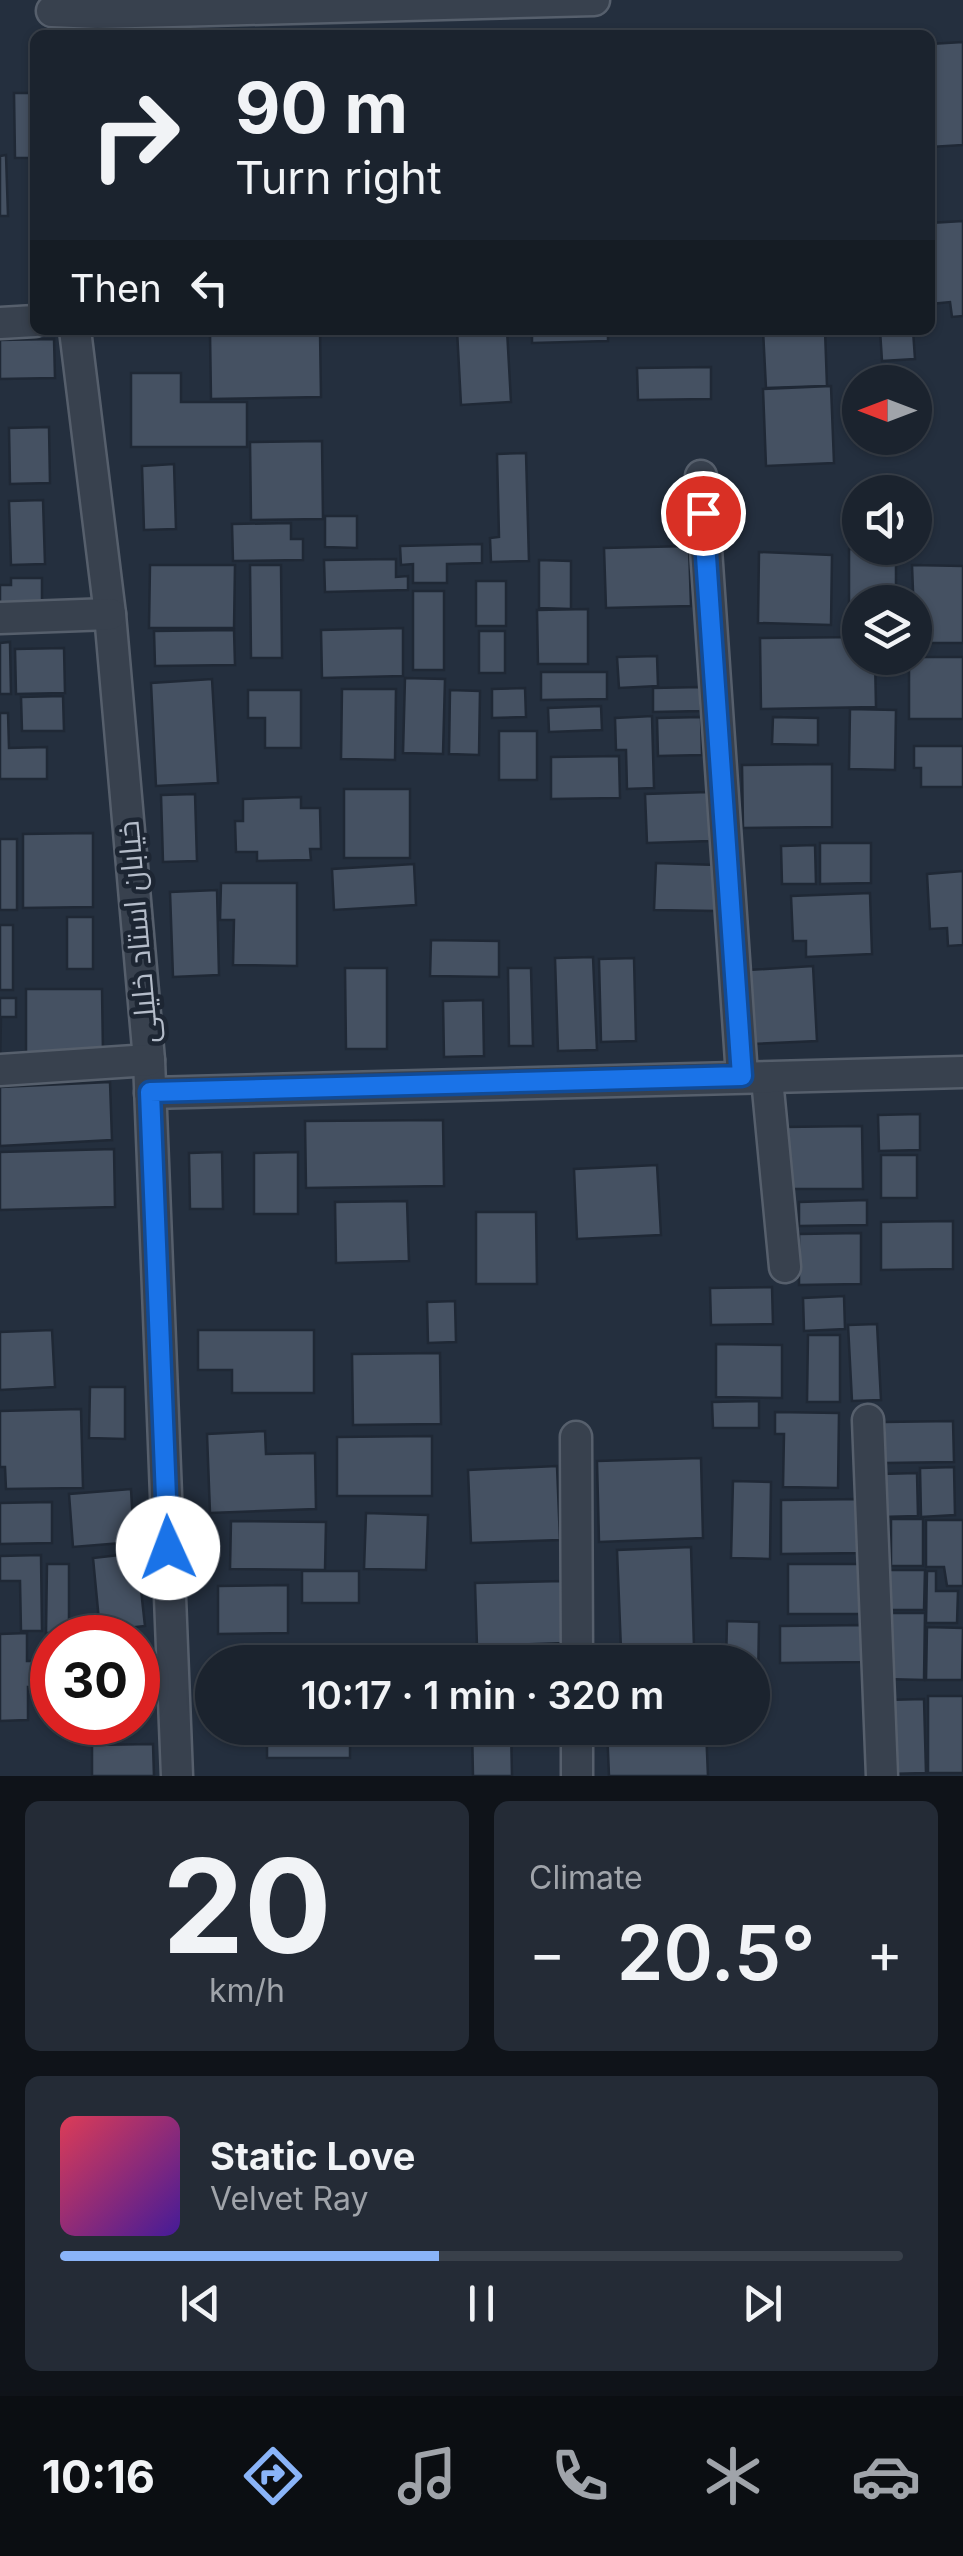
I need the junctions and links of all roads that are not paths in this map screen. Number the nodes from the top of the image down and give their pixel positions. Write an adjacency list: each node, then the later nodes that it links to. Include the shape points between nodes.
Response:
1 (594, 0): 2 (street)
2 (513, 1): 3 (street)
3 (99, 6): 4 (street)
4 (49, 15)
5 (30, 322): 6 (street)
6 (0, 323)
7 (75, 335): 9 (street, خیابان استاد خلیلی)
8 (700, 476): 14 (street)
9 (110, 614): 10 (street); 11 (street, خیابان استاد خلیلی)
10 (0, 618)
11 (148, 1060): 12 (street); 15 (street, خیابان استاد خلیلی)
12 (0, 1070)
13 (963, 1072): 14 (street)
14 (754, 1077): 15 (street); 16 (street)
15 (150, 1092): 21 (street, خیابان استاد خلیلی)
16 (785, 1267)
17 (868, 1420): 23 (street)
18 (576, 1437): 19 (street)
19 (577, 1645)
20 (577, 1745): 22 (street)
21 (177, 1776)
22 (577, 1776)
23 (882, 1776)

